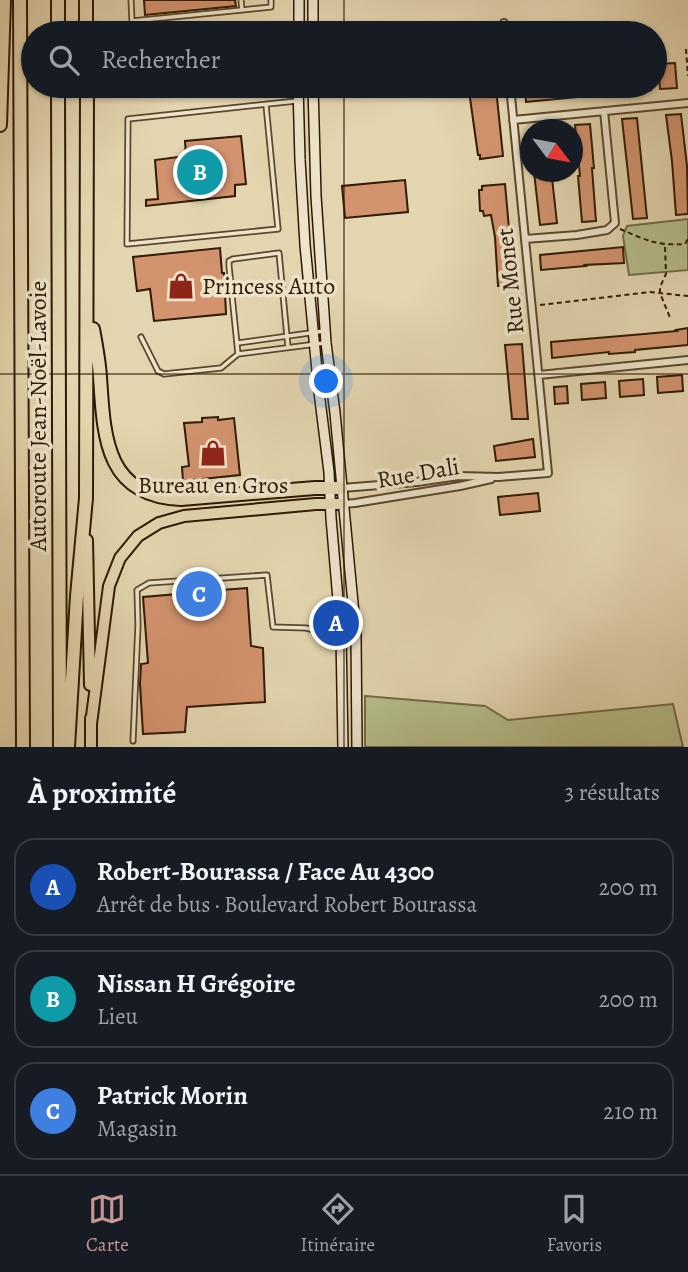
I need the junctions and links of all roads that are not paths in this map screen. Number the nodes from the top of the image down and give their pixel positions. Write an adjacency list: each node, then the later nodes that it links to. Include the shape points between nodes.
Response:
1 (4, 0): 24 (highway)
2 (20, 0): 48 (highway, Autoroute Jean-Noël-Lavoie)
3 (58, 0): 11 (highway)
4 (86, 0): 12 (highway)
5 (131, 0): 10 (lane, via 132,21)
6 (241, 0): 10 (lane)
7 (271, 0): 10 (lane, via 271,7)
8 (299, 0): 13 (street)
9 (313, 0): 14 (street)
10 (242, 10)
11 (58, 21)
12 (86, 21)
13 (299, 21)
14 (313, 21)
15 (58, 98): 49 (highway, Autoroute Jean-Noël-Lavoie)
16 (87, 98): 26 (highway)
17 (313, 98): 27 (street)
18 (511, 98): 23 (street, Rue Monet)
19 (298, 101): 21 (lane); 28 (street)
20 (688, 103): 22 (street)
21 (266, 105): 21 (lane, via 128,119 127,244 278,229)
22 (604, 111): 23 (street); 25 (street, via 615,223 597,232)
23 (513, 120): 25 (street, Rue Monet)
24 (0, 125)
25 (525, 239): 37 (street, Rue Monet)
26 (87, 285): 40 (highway, via 108,442 116,465 131,484 154,496 181,499); 41 (highway)
27 (326, 331): 28 (lane); 31 (street)
28 (313, 332): 29 (lane); 33 (street)
29 (287, 336): 32 (lane); 32 (lane, via 279,253 233,259 229,266); 34 (lane)
30 (141, 337): 35 (lane, via 162,373 221,368)
31 (326, 343): 33 (lane); 40 (street)
32 (237, 344): 35 (lane)
33 (314, 344): 34 (lane); 40 (street)
34 (288, 347): 35 (lane)
35 (238, 354)
36 (688, 360): 37 (street)
37 (539, 375): 38 (street, Rue Monet)
38 (548, 473): 39 (street, Rue Dali)
39 (499, 477): 40 (street, Rue Dali, via 459,476); 43 (street, Rue Dali)
40 (335, 488): 42 (street); 43 (street)
41 (86, 498): 46 (main road); 50 (highway)
42 (330, 504): 43 (main road); 44 (street); 46 (main road, via 177,517 138,536 120,558 109,586)
43 (342, 504): 45 (street)
44 (341, 635): 45 (lane); 47 (lane, via 273,627 267,575 149,583 137,590); 52 (street)
45 (356, 635): 53 (street)
46 (91, 724): 51 (main road)
47 (133, 741)
48 (23, 747)
49 (60, 747)
50 (68, 747)
51 (91, 747)
52 (342, 747)
53 (357, 747)

